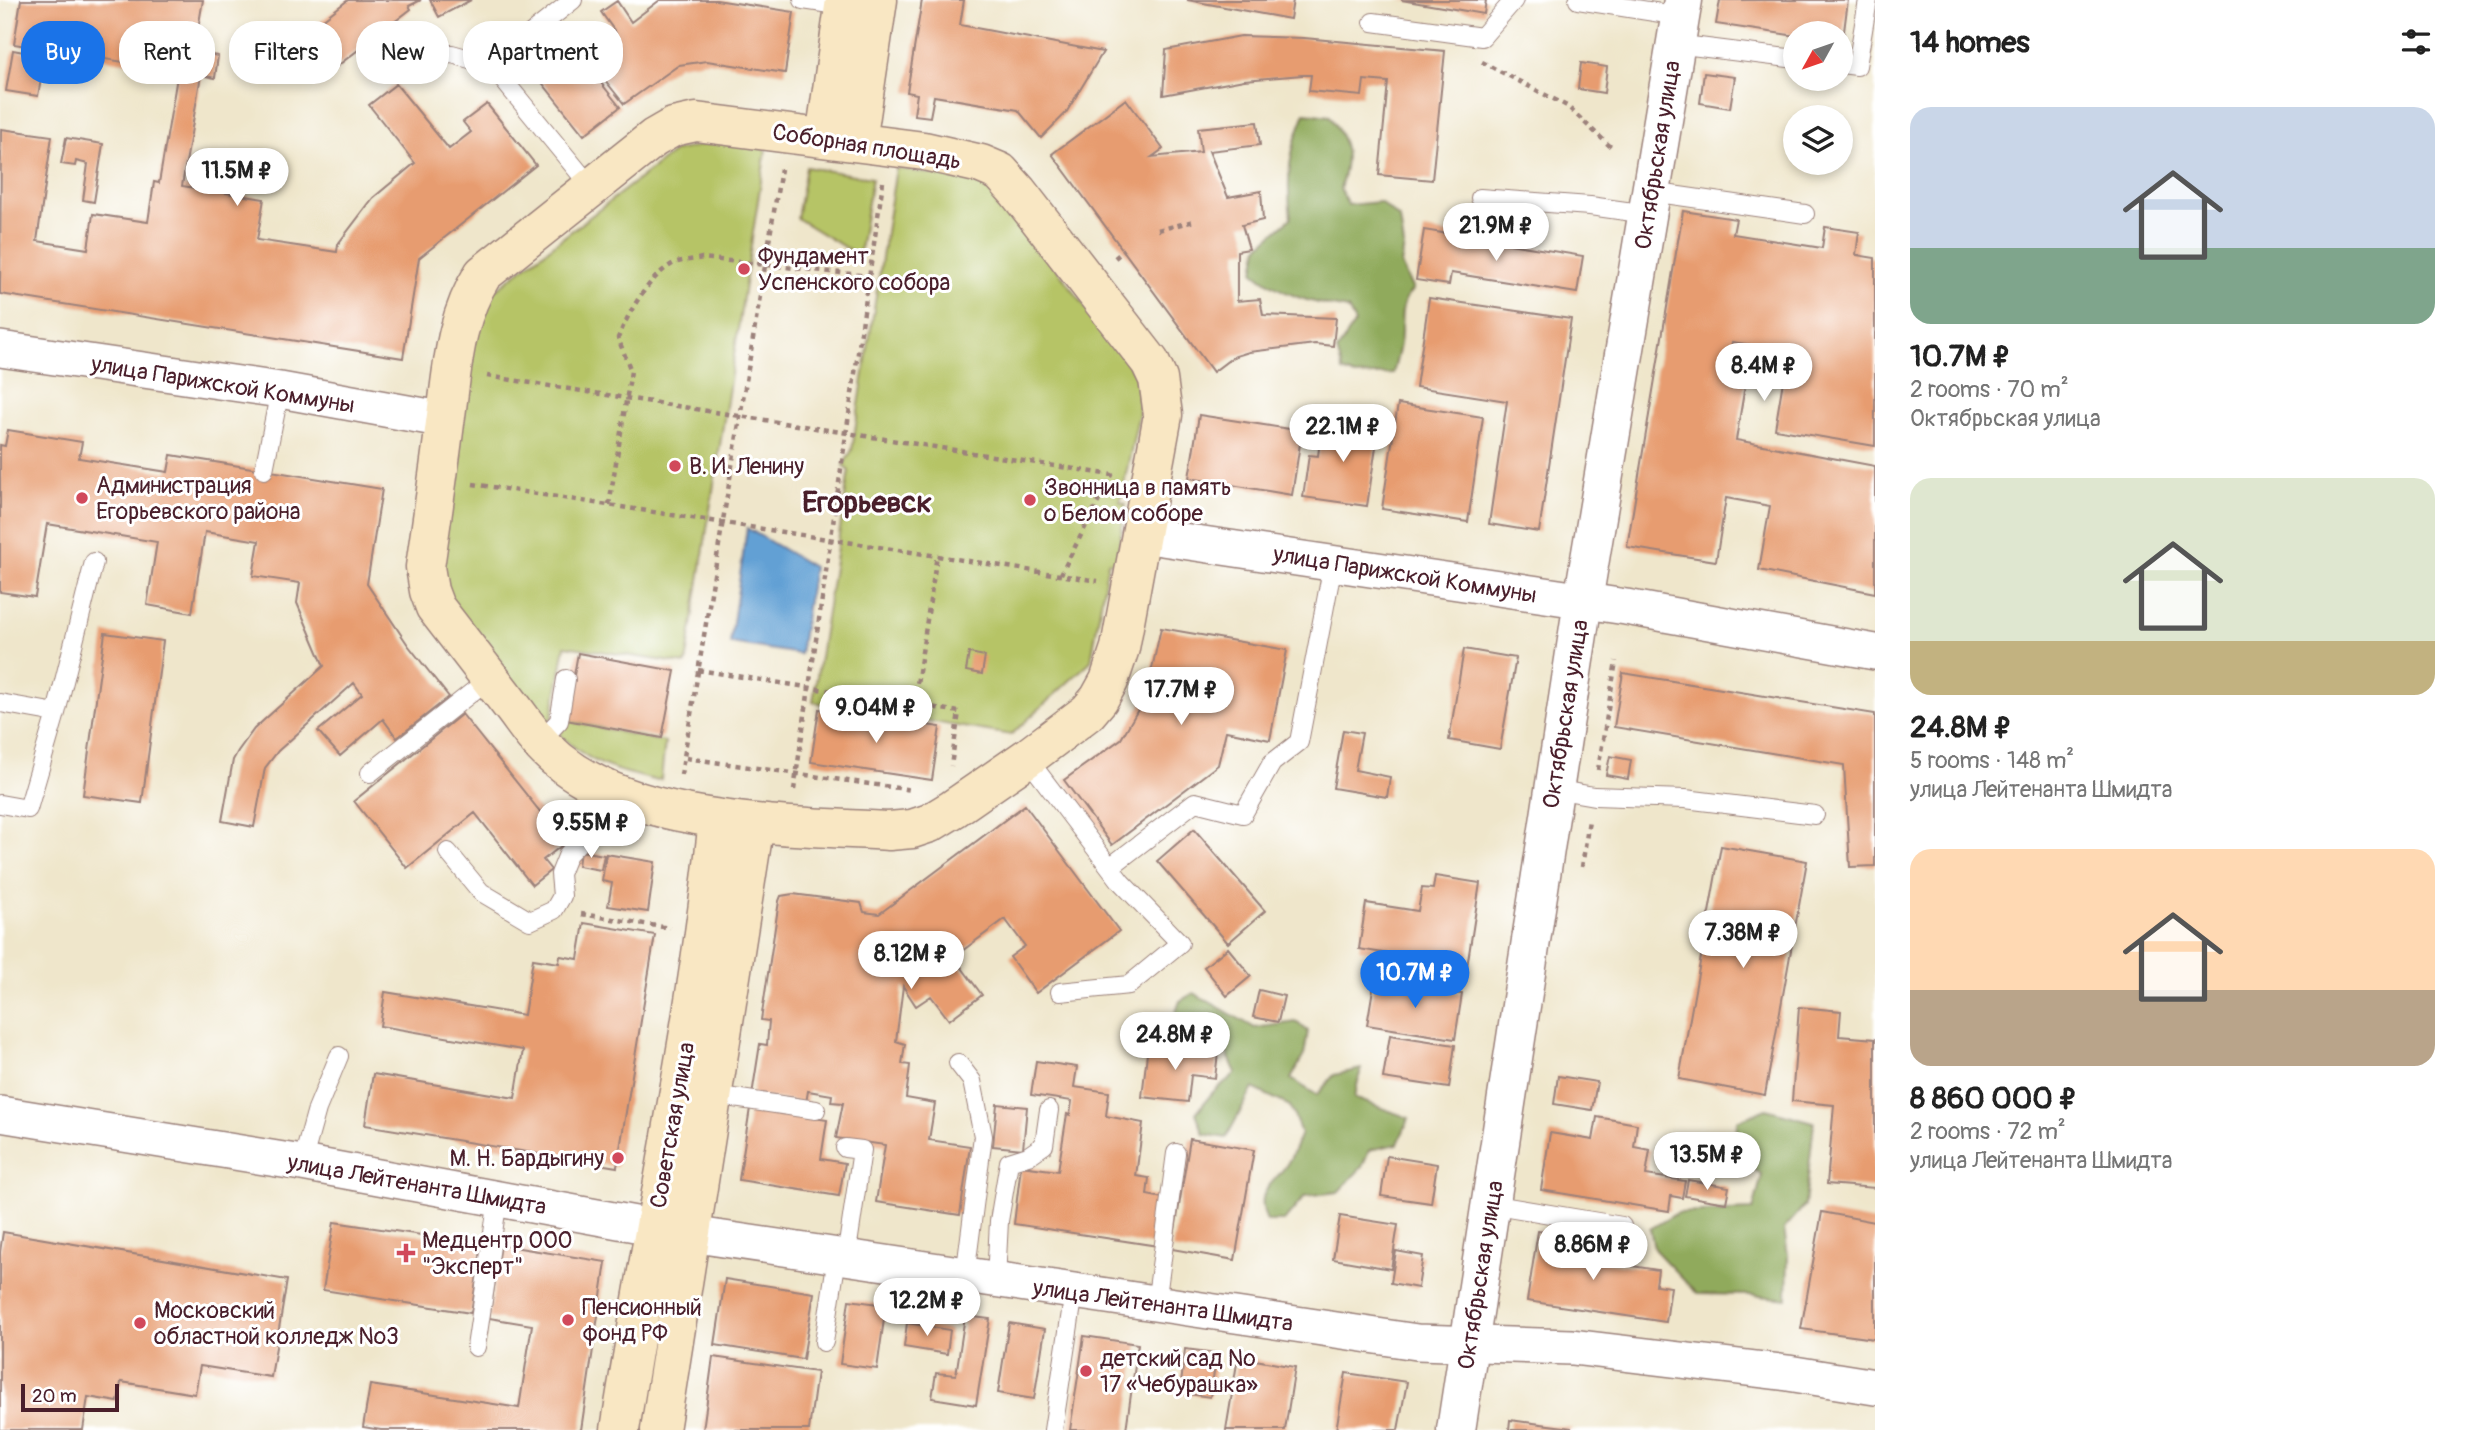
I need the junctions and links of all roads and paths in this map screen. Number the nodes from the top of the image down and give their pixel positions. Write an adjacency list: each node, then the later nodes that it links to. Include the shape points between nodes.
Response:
1 (573, 0): 8 (lane)
2 (803, 0): 6 (lane)
3 (1514, 0): 10 (lane, via 1482,37)
4 (1578, 0): 7 (lane)
5 (1868, 0): 12 (lane, via 1857,66)
6 (855, 2): 14 (main road)
7 (1679, 20): 11 (lane); 20 (street, Октябрьская улица)
8 (547, 21)
9 (1373, 22): 10 (lane)
10 (1451, 34): 15 (path, via 1464,53 1567,106)
11 (1783, 55)
12 (1853, 66)
13 (507, 84): 18 (lane)
14 (841, 140): 18 (main road, Соборная площадь, via 696,122 673,127 654,138); 39 (main road, Соборная площадь, via 924,151 1000,172 1150,362 1163,415)
15 (1612, 148)
16 (782, 164): 26 (path)
17 (884, 180): 27 (path)
18 (592, 187): 29 (main road, Соборная площадь, via 483,274 460,320)
19 (1480, 198): 20 (lane, via 1590,206)
20 (1649, 203): 21 (lane); 46 (street, Октябрьская улица)
21 (1805, 214)
22 (1194, 221): 23 (path)
23 (1158, 230)
24 (1123, 251): 25 (path)
25 (1111, 260)
26 (765, 265): 27 (path); 31 (path, via 702,258 675,263 652,282 630,310 618,338 631,371); 32 (path)
27 (869, 276): 34 (path)
28 (0, 349): 30 (street, улица Парижской Коммуны)
29 (452, 370): 31 (path); 33 (main road, Соборная площадь)
30 (281, 390): 33 (street, улица Парижской Коммуны); 35 (lane)
31 (627, 398): 32 (path); 37 (path)
32 (740, 416): 34 (path); 38 (path)
33 (446, 420): 36 (main road, Соборная площадь)
34 (847, 432): 40 (path); 44 (path, via 1112,475)
35 (264, 470)
36 (437, 478): 37 (path); 49 (main road, Соборная площадь, via 425,567 429,591 435,607)
37 (610, 505): 38 (path)
38 (723, 522): 40 (path); 48 (path)
39 (1142, 535): 43 (street, улица Парижской Коммуны); 57 (main road, Соборная площадь, via 1109,681 1088,712)
40 (831, 539): 41 (path); 51 (path)
41 (937, 555): 44 (path); 53 (path)
42 (94, 562): 54 (lane)
43 (1333, 564): 46 (street, улица Парижской Коммуны); 70 (lane, via 1299,742 1272,762 1243,814 1195,802)
44 (1060, 574): 45 (path)
45 (1100, 582)
46 (1583, 601): 47 (street, улица Парижской Коммуны); 62 (street, Октябрьская улица)
47 (1875, 652)
48 (698, 670): 51 (path); 56 (path)
49 (490, 678): 55 (main road, Соборная площадь); 59 (lane)
50 (566, 679): 55 (lane, via 559,721)
51 (809, 687): 53 (path); 60 (path)
52 (0, 703): 54 (lane)
53 (915, 704): 58 (path, via 960,712)
54 (56, 713): 66 (lane, via 28,809)
55 (540, 741): 63 (main road, Соборная площадь, via 574,773)
56 (686, 758): 60 (path); 61 (path)
57 (1027, 758): 68 (main road, Соборная площадь, via 953,809 912,829); 70 (lane)
58 (951, 767)
59 (370, 773)
60 (796, 773): 64 (path); 65 (path)
61 (680, 782)
62 (1554, 789): 67 (lane); 84 (street, Октябрьская улица)
63 (609, 791): 68 (main road, Соборная площадь, via 674,812); 71 (lane, via 595,826 568,854 560,874 562,896)
64 (923, 791)
65 (793, 801)
66 (0, 804)
67 (1815, 815)
68 (737, 821): 76 (main road, Советская улица); 86 (main road, Советская улица, via 712,880)
69 (448, 852): 71 (lane, via 481,892 530,921)
70 (1110, 867): 73 (lane, via 1181,943 1129,985)
71 (554, 910): 72 (path)
72 (670, 928)
73 (1060, 992)
74 (339, 1056): 82 (lane)
75 (958, 1063): 89 (lane, via 972,1081 983,1136)
76 (713, 1095): 77 (lane); 87 (main road, Советская улица)
77 (816, 1110)
78 (1049, 1110): 89 (lane, via 1044,1145 1009,1162 999,1221)
79 (0, 1114): 82 (street, улица Лейтенанта Шмидта)
80 (845, 1148): 88 (lane, via 862,1150)
81 (1176, 1153): 91 (lane)
82 (302, 1163): 83 (street, улица Лейтенанта Шмидта)
83 (498, 1199): 86 (street, улица Лейтенанта Шмидта); 94 (lane)
84 (1490, 1204): 85 (lane); 93 (street, Октябрьская улица)
85 (1622, 1226)
86 (654, 1227): 87 (street, улица Лейтенанта Шмидта); 96 (main road, Советская улица)
87 (690, 1234): 88 (street, улица Лейтенанта Шмидта); 97 (main road, Советская улица)
88 (841, 1257): 89 (street, улица Лейтенанта Шмидта); 92 (lane)
89 (981, 1278): 90 (street, улица Лейтенанта Шмидта)
90 (1074, 1292): 91 (street, улица Лейтенанта Шмидта); 98 (lane)
91 (1156, 1304): 93 (street, улица Лейтенанта Шмидта, via 1417,1342)
92 (824, 1342)
93 (1469, 1344): 95 (street, улица Лейтенанта Шмидта, via 1572,1348); 99 (street, Октябрьская улица)
94 (476, 1347)
95 (1875, 1387)
96 (620, 1430)
97 (660, 1430)
98 (1053, 1430)
99 (1456, 1430)

